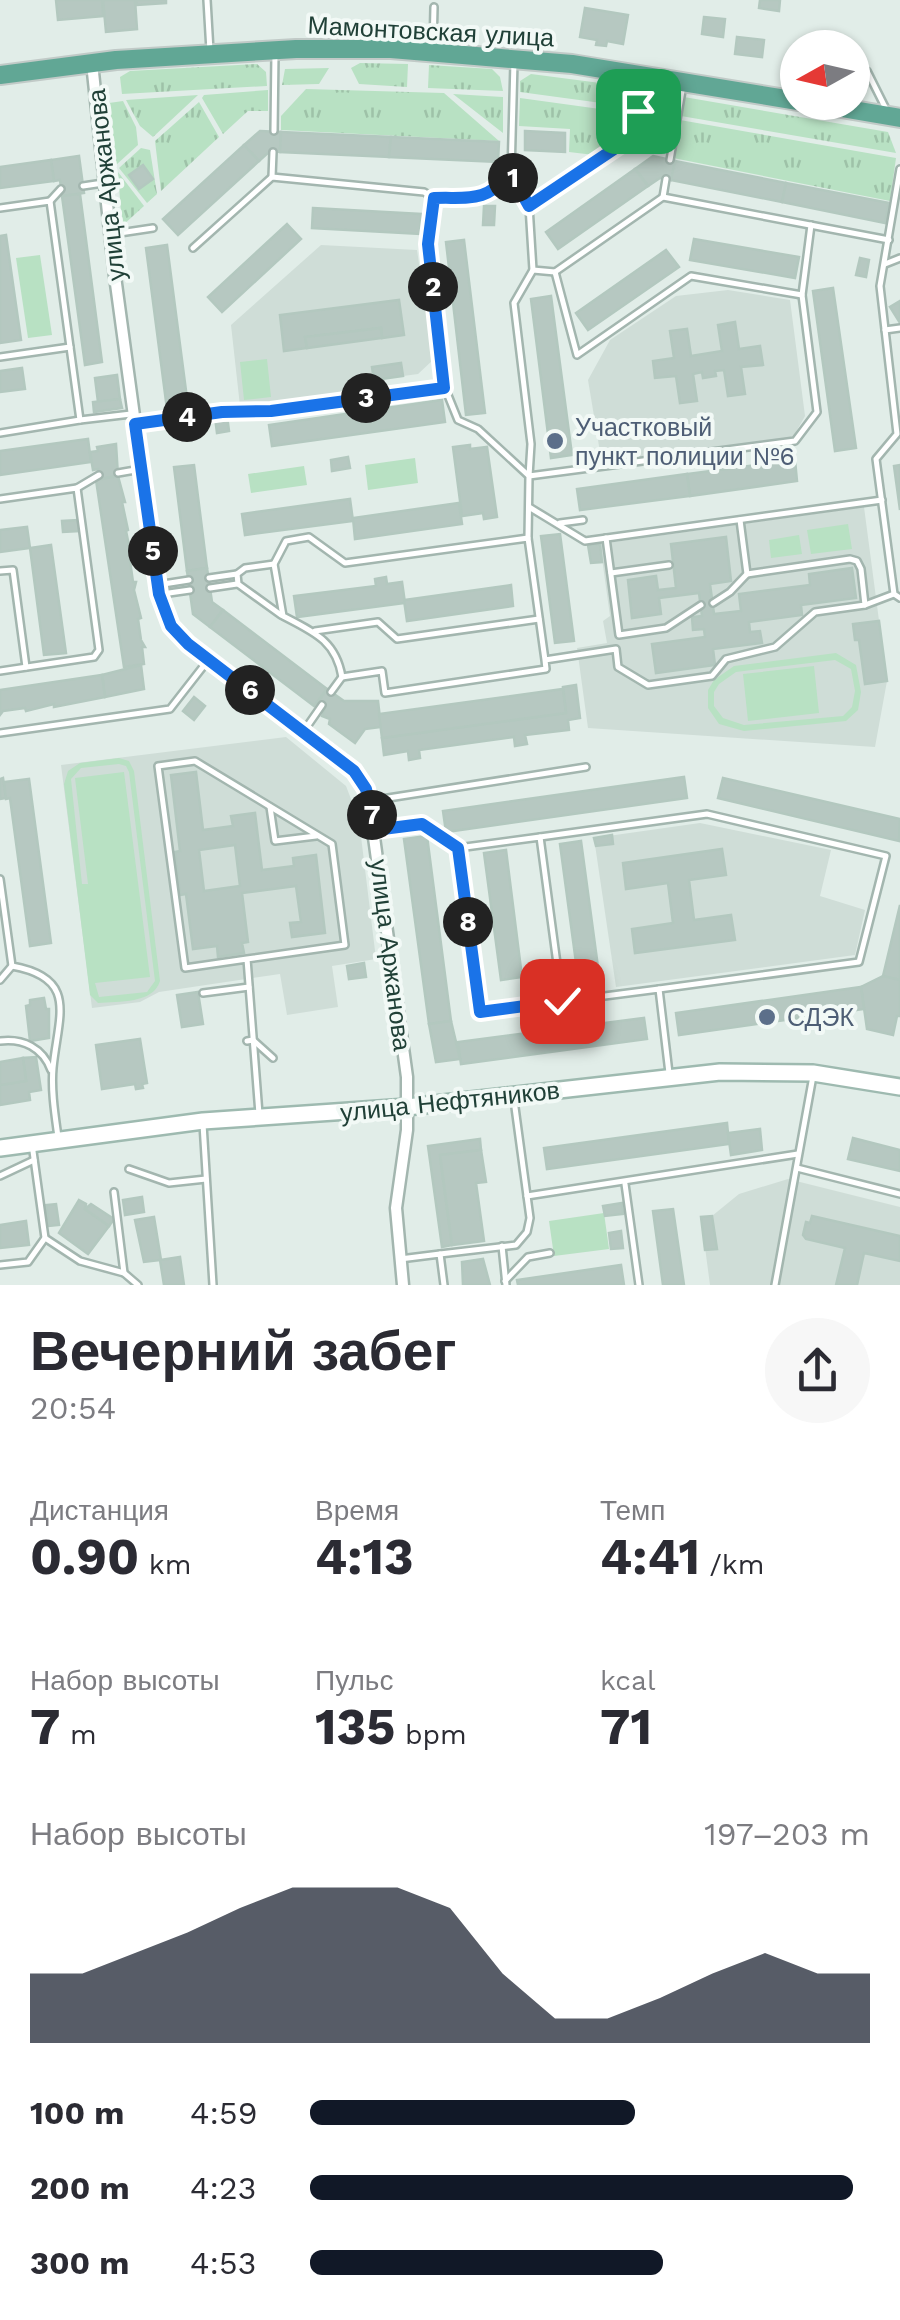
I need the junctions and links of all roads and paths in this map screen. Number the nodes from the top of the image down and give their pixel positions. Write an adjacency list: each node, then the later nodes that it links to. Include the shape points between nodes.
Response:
1 (207, 0): 4 (lane)
2 (434, 7): 5 (lane)
3 (275, 50): 4 (main road, Мамонтовская улица); 5 (main road, Мамонтовская улица); 15 (lane)
4 (210, 54): 7 (main road, Мамонтовская улица)
5 (423, 55): 6 (main road, Мамонтовская улица)
6 (514, 57): 9 (main road, Мамонтовская улица); 19 (lane)
7 (92, 63): 8 (main road, Мамонтовская улица); 22 (street, улица Аржанова)
8 (0, 75)
9 (650, 76): 11 (main road, Мамонтовская улица); 28 (lane, via 620,145)
10 (870, 76): 14 (lane)
11 (684, 82): 12 (main road, Мамонтовская улица); 17 (lane)
12 (780, 98)
13 (870, 113): 14 (main road)
14 (895, 117)
15 (274, 132)
16 (273, 152): 20 (lane)
17 (670, 160)
18 (900, 169): 33 (lane)
19 (511, 174): 25 (lane, via 493,192); 28 (lane)
20 (272, 177): 25 (lane); 34 (lane)
21 (666, 179): 26 (lane)
22 (106, 182): 23 (lane); 32 (street, улица Аржанова)
23 (83, 186)
24 (61, 189): 27 (lane)
25 (434, 198): 44 (lane, via 428,244)
26 (663, 198): 30 (lane); 38 (lane)
27 (50, 202): 29 (lane); 42 (lane)
28 (529, 206): 37 (lane)
29 (0, 208)
30 (811, 225): 33 (lane); 39 (lane)
31 (153, 228): 32 (lane)
32 (110, 234): 45 (street, улица Аржанова)
33 (889, 240): 36 (lane)
34 (193, 248)
35 (900, 258): 36 (lane)
36 (885, 264): 41 (lane)
37 (533, 270): 38 (lane); 51 (lane, via 514,303 532,444)
38 (555, 272): 39 (lane, via 577,355 691,276)
39 (802, 296): 51 (lane, via 818,412 796,441)
40 (900, 328): 41 (lane)
41 (885, 330): 54 (lane, via 897,434 876,460)
42 (70, 347): 43 (lane); 46 (lane)
43 (0, 356)
44 (444, 388): 45 (lane, via 271,411); 51 (lane, via 458,420 478,429)
45 (134, 418): 46 (lane); 48 (street, улица Аржанова)
46 (80, 420): 47 (lane)
47 (0, 433)
48 (141, 470): 49 (lane); 71 (street, улица Аржанова)
49 (118, 473)
50 (99, 476): 52 (lane)
51 (529, 476): 55 (lane)
52 (78, 488): 53 (lane); 84 (lane, via 99,650)
53 (0, 499)
54 (882, 500): 57 (lane); 73 (lane)
55 (529, 506): 58 (lane); 59 (lane)
56 (583, 520): 58 (lane)
57 (740, 520): 60 (lane); 66 (lane)
58 (557, 524): 60 (lane, via 585,541)
59 (528, 538): 61 (lane, via 345,563 309,537 286,541); 78 (lane)
60 (606, 538): 64 (lane)
61 (274, 564): 65 (lane); 77 (lane)
62 (668, 565): 64 (lane)
63 (0, 571): 84 (lane, via 12,570)
64 (611, 573): 80 (lane)
65 (237, 574): 67 (lane); 69 (lane)
66 (747, 574): 74 (lane); 76 (lane, via 850,559 861,569)
67 (209, 578)
68 (189, 580): 71 (lane)
69 (238, 584): 70 (lane); 77 (lane)
70 (210, 588)
71 (158, 589): 72 (lane); 82 (street, улица Аржанова, via 171,626)
72 (190, 590)
73 (897, 596): 76 (lane)
74 (713, 603)
75 (701, 605): 80 (lane, via 666,628)
76 (865, 605): 81 (lane, via 814,612 775,647 726,659 705,677 648,685 618,667)
77 (283, 616): 79 (lane)
78 (539, 619): 79 (lane, via 397,639 378,622); 83 (lane)
79 (313, 631): 86 (lane, via 338,655)
80 (619, 635): 81 (lane)
81 (616, 649): 83 (lane)
82 (209, 660): 89 (street, улица Аржанова); 90 (lane, via 170,709)
83 (545, 660): 86 (lane, via 546,669 386,692 382,671)
84 (26, 667): 85 (lane)
85 (0, 671)
86 (342, 677): 87 (lane)
87 (331, 692)
88 (322, 705): 89 (lane)
89 (304, 730): 92 (street, улица Аржанова, via 354,771)
90 (0, 733)
91 (586, 767): 92 (lane)
92 (369, 801): 94 (street, улица Аржанова)
93 (270, 806): 95 (lane); 95 (lane, via 275,841); 99 (lane, via 195,761 158,766 185,968)
94 (375, 830): 97 (lane, via 422,824); 114 (street, улица Аржанова)
95 (319, 836): 99 (lane, via 332,844 345,946)
96 (540, 836): 97 (lane); 103 (lane, via 707,814 886,856 859,962); 105 (lane)
97 (458, 848): 105 (lane, via 480,1012)
98 (0, 879): 100 (lane)
99 (247, 959): 102 (lane)
100 (12, 966): 101 (lane); 109 (lane, via 50,979 60,997)
101 (0, 980)
102 (249, 988): 104 (lane); 106 (lane)
103 (659, 989): 105 (lane); 111 (lane)
104 (203, 993)
105 (562, 1001)
106 (250, 1040): 108 (lane); 115 (lane)
107 (0, 1041): 109 (lane, via 16,1039 45,1054)
108 (273, 1058)
109 (52, 1072): 117 (lane)
110 (813, 1073): 111 (main road, улица Нефтяников, via 719,1067); 112 (main road, улица Нефтяников); 120 (lane)
111 (669, 1076): 113 (main road, улица Нефтяников)
112 (900, 1087)
113 (513, 1096): 114 (main road, улица Нефтяников); 128 (lane)
114 (407, 1107): 115 (main road, улица Нефтяников); 133 (street, улица Аржанова, via 396,1208)
115 (259, 1117): 116 (main road, улица Нефтяников)
116 (202, 1122): 117 (main road, улица Нефтяников); 124 (lane)
117 (59, 1140): 119 (main road, улица Нефтяников)
118 (0, 1148): 119 (main road, улица Нефтяников)
119 (33, 1152): 123 (lane); 129 (lane)
120 (798, 1154): 121 (lane); 125 (lane)
121 (797, 1168): 127 (lane); 142 (lane)
122 (129, 1169): 124 (lane, via 169,1183)
123 (0, 1176)
124 (206, 1179): 138 (lane)
125 (625, 1183): 128 (lane); 141 (lane)
126 (114, 1192): 135 (lane)
127 (900, 1194)
128 (527, 1196): 130 (lane, via 527,1232 516,1244)
129 (45, 1238): 134 (lane, via 28,1262); 135 (lane, via 80,1261)
130 (502, 1246): 131 (lane); 136 (lane)
131 (440, 1254): 133 (lane); 140 (lane)
132 (550, 1254): 136 (lane, via 528,1256)
133 (400, 1260): 139 (street, улица Аржанова)
134 (0, 1266)
135 (124, 1273): 137 (lane)
136 (506, 1283)
137 (138, 1285)
138 (213, 1285)
139 (403, 1285)
140 (444, 1285)
141 (639, 1285)
142 (775, 1285)

